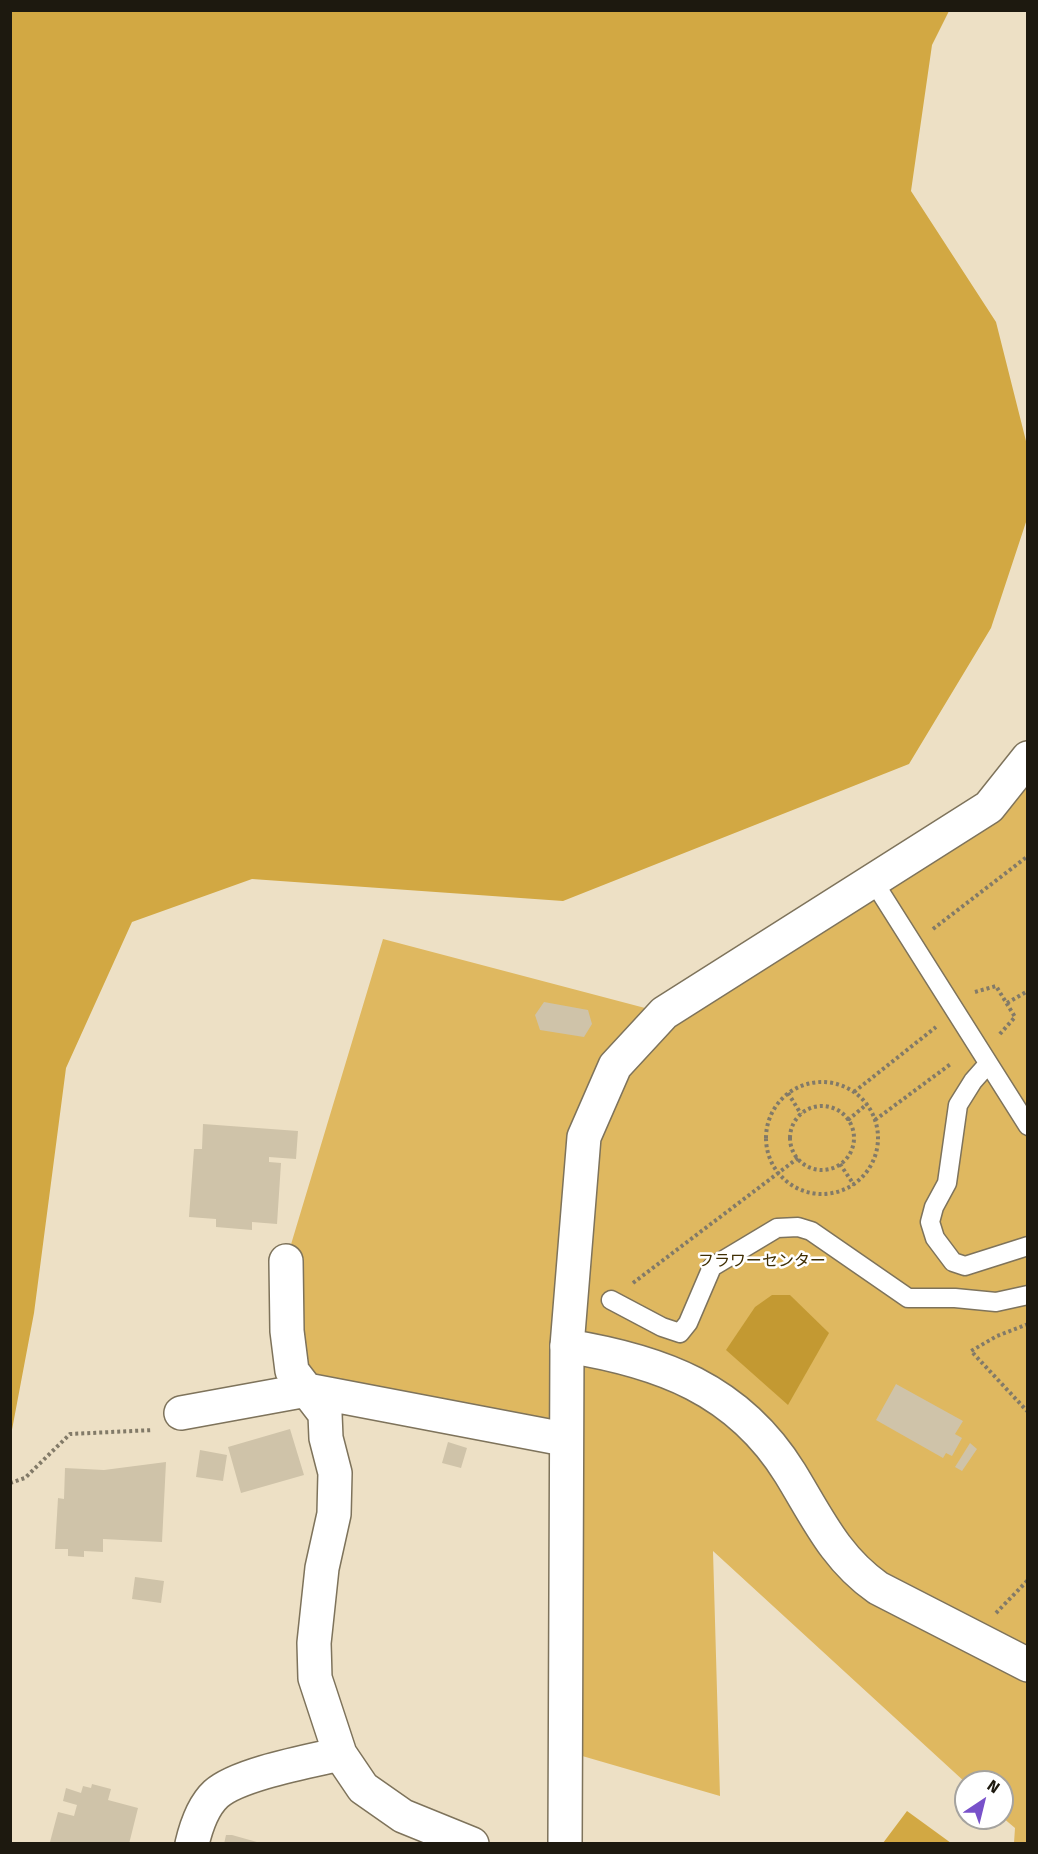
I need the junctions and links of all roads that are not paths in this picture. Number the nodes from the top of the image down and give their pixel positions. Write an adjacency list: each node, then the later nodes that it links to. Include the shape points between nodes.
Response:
1 (1028, 758): 2 (street, via 989,807)
2 (872, 879): 3 (lane); 9 (street, via 664,1013 615,1066 584,1137)
3 (982, 1054): 4 (lane); 5 (lane, via 973,1081 958,1106 948,1183 930,1222 935,1238 953,1262 964,1266)
4 (1028, 1126)
5 (1028, 1246)
6 (286, 1261): 10 (street, via 292,1371)
7 (1028, 1295): 8 (lane, via 996,1302 908,1298 811,1231 798,1227 777,1228 712,1267 680,1333)
8 (611, 1300)
9 (567, 1346): 12 (street); 13 (street, via 615,1354 680,1375 717,1398 750,1422 856,1573)
10 (307, 1390): 11 (street); 12 (street); 14 (street, via 325,1414 326,1438 335,1473 334,1514 322,1569 314,1643 315,1678)
11 (181, 1413)
12 (564, 1439): 17 (street)
13 (1028, 1665)
14 (340, 1754): 15 (street, via 281,1768 216,1794 198,1823); 16 (street, via 363,1788 403,1816)
15 (192, 1844)
16 (472, 1844)
17 (565, 1844)

